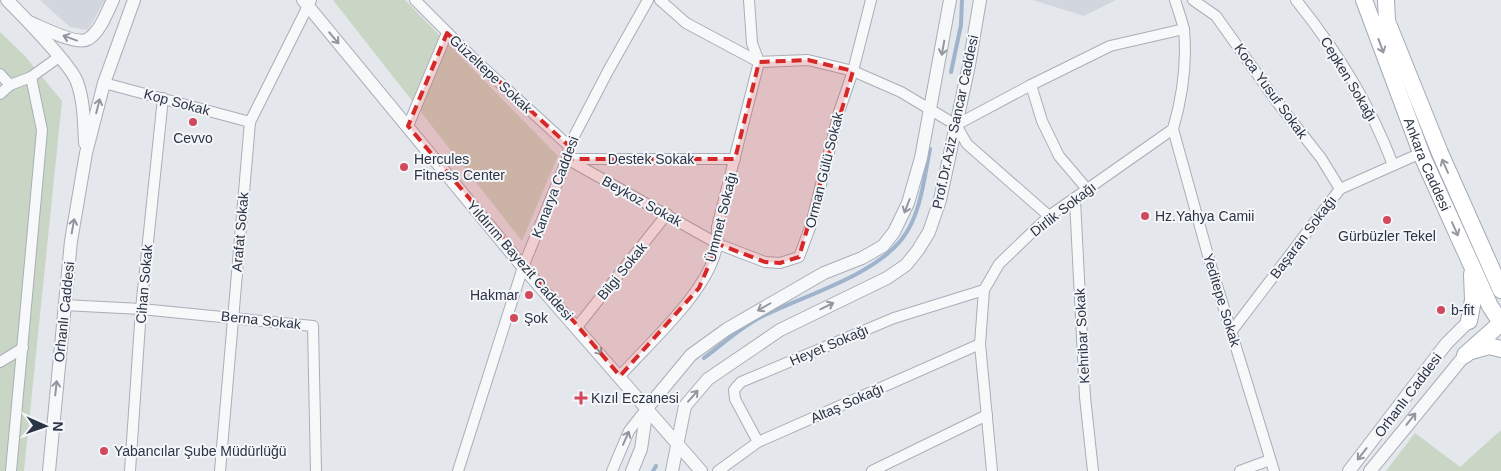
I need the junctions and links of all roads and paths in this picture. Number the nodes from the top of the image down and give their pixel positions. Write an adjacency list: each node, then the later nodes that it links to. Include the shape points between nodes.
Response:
1 (7, 0): 18 (street)
2 (113, 0): 18 (street, one-way to 18, via 87,40 77,41)
3 (134, 0): 26 (street)
4 (293, 0): 17 (street)
5 (415, 0): 20 (street, Güzeltepe Sokak)
6 (648, 0): 36 (street, Kanarya Caddesi)
7 (660, 0): 22 (street, via 686,22)
8 (749, 0): 22 (street, via 752,42)
9 (871, 0): 23 (street, Orman Gülü Sokak)
10 (950, 0): 31 (street, Prof.Dr.Aziz Sancar Caddesi, one-way to 31)
11 (980, 0): 33 (street, Prof.Dr.Aziz Sancar Caddesi)
12 (1175, 0): 19 (street)
13 (1193, 0): 43 (street, Koca Yusuf Sokak, via 1216,16 1321,158)
14 (1296, 0): 41 (street, Cepken Sokağı, via 1341,60 1364,98)
15 (1364, 0): 38 (main road, Ankara Caddesi, one-way to 38)
16 (1386, 0): 51 (main road, Ankara Caddesi, one-way to 16, via 1440,153 1387,21)
17 (308, 2): 32 (street, Arafat Sokak); 34 (street, Yıldırım Bayezit Caddesi, one-way to 34)
18 (27, 21): 21 (street)
19 (1184, 29): 28 (street, via 1110,46); 35 (street, via 1180,106)
20 (447, 33): 34 (street); 36 (street, Güzeltepe Sokak)
21 (58, 57): 25 (street); 37 (street, via 77,81)
22 (759, 62): 23 (street, via 808,60); 40 (street, Ümmet Sokağı)
23 (853, 71): 31 (street); 47 (street, Orman Gülü Sokak, via 799,257 780,264 765,262)
24 (0, 74): 27 (street)
25 (30, 77): 27 (street); 61 (street, via 42,130)
26 (104, 83): 30 (street, Kop Sokak); 37 (street, one-way to 26)
27 (10, 85): 29 (street)
28 (1031, 85): 33 (street); 42 (street, via 1042,122 1059,156)
29 (0, 94)
30 (163, 98): 32 (street, Kop Sokak); 54 (street, Cihan Sokak)
31 (929, 108): 33 (street); 66 (street, Prof.Dr.Aziz Sancar Caddesi, one-way to 66, via 921,158 908,204 883,246 824,273 727,330 691,356)
32 (250, 122): 55 (street, Arafat Sokak)
33 (956, 125): 46 (street, via 967,144); 68 (street, Prof.Dr.Aziz Sancar Caddesi, one-way to 33, via 685,406 708,379 780,330 861,292 906,265 928,232 936,212)
34 (408, 126): 49 (street, Yıldırım Bayezit Caddesi)
35 (1173, 129): 42 (street, Dirlik Sokağı); 59 (street, Yeditepe Sokak)
36 (569, 146): 39 (street, Kanarya Caddesi)
37 (86, 153): 52 (street, Orhanlı Caddesi, one-way to 37)
38 (1421, 153): 41 (street, Başaran Sokağı); 48 (main road, Ankara Caddesi, one-way to 48)
39 (567, 158): 40 (street, Destek Sokak); 45 (street, Beykoz Sokak); 49 (street, Kanarya Caddesi)
40 (736, 159): 47 (street, Ümmet Sokağı, via 717,227)
41 (1393, 165): 43 (street, Başaran Sokağı)
42 (1087, 189): 44 (street, Dirlik Sokağı)
43 (1340, 189): 59 (street, Başaran Sokağı)
44 (1075, 200): 46 (street, Dirlik Sokağı); 84 (street, Kehribar Sokak, via 1085,397)
45 (667, 214): 47 (street, Beykoz Sokak); 58 (street, Bilgi Sokak)
46 (1049, 216): 50 (street, Dirlik Sokağı, via 999,264)
47 (718, 244): 65 (street, Ümmet Sokağı, via 699,288)
48 (1471, 263): 53 (main road, Ankara Caddesi); 56 (main road, via 1473,300)
49 (523, 267): 58 (street, Yıldırım Bayezit Caddesi); 76 (street, Kanarya Caddesi)
50 (984, 290): 60 (street, Dirlik Sokağı); 69 (street, Heyet Sokağı, via 894,318 741,382 734,390 734,399)
51 (1501, 290)
52 (64, 305): 54 (street, Berna Sokak); 72 (street, Orhanlı Caddesi, one-way to 52)
53 (1496, 307): 56 (main road, via 1478,312); 57 (main road, Ankara Caddesi)
54 (141, 308): 55 (street, Berna Sokak); 73 (street, Cihan Sokak)
55 (233, 317): 74 (street, Arafat Sokak); 75 (street, Berna Sokak, via 313,326)
56 (1469, 321): 87 (street, Orhanlı Caddesi, one-way to 87, via 1446,344)
57 (1501, 323): 63 (main road)
58 (577, 326): 65 (street, Yıldırım Bayezit Caddesi, one-way to 65)
59 (1231, 332): 70 (street, Yeditepe Sokak)
60 (980, 344): 67 (street, Dirlik Sokağı); 69 (street, Altaş Sokağı)
61 (22, 348): 64 (street); 71 (street)
62 (1501, 349): 63 (main road, via 1489,346 1475,348)
63 (1465, 355): 88 (street, Orhanlı Caddesi, one-way to 63)
64 (0, 362)
65 (620, 376): 66 (street, Yıldırım Bayezit Caddesi)
66 (647, 408): 68 (street, Yıldırım Bayezit Caddesi); 77 (street, one-way to 66, via 629,431); 78 (street, via 641,449)
67 (987, 415): 82 (street); 83 (street, Dirlik Sokağı)
68 (678, 441): 79 (street, Prof.Dr.Aziz Sancar Caddesi); 80 (street, Yıldırım Bayezit Caddesi)
69 (758, 442): 81 (street, Altaş Sokağı)
70 (1270, 460): 85 (street); 86 (street, Yeditepe Sokak)
71 (11, 471)
72 (48, 471)
73 (130, 471)
74 (220, 471)
75 (316, 471)
76 (458, 471)
77 (612, 471)
78 (632, 471)
79 (672, 471)
80 (702, 471)
81 (718, 471)
82 (872, 471)
83 (992, 471)
84 (1093, 471)
85 (1240, 471)
86 (1274, 471)
87 (1349, 471)
88 (1370, 471)

